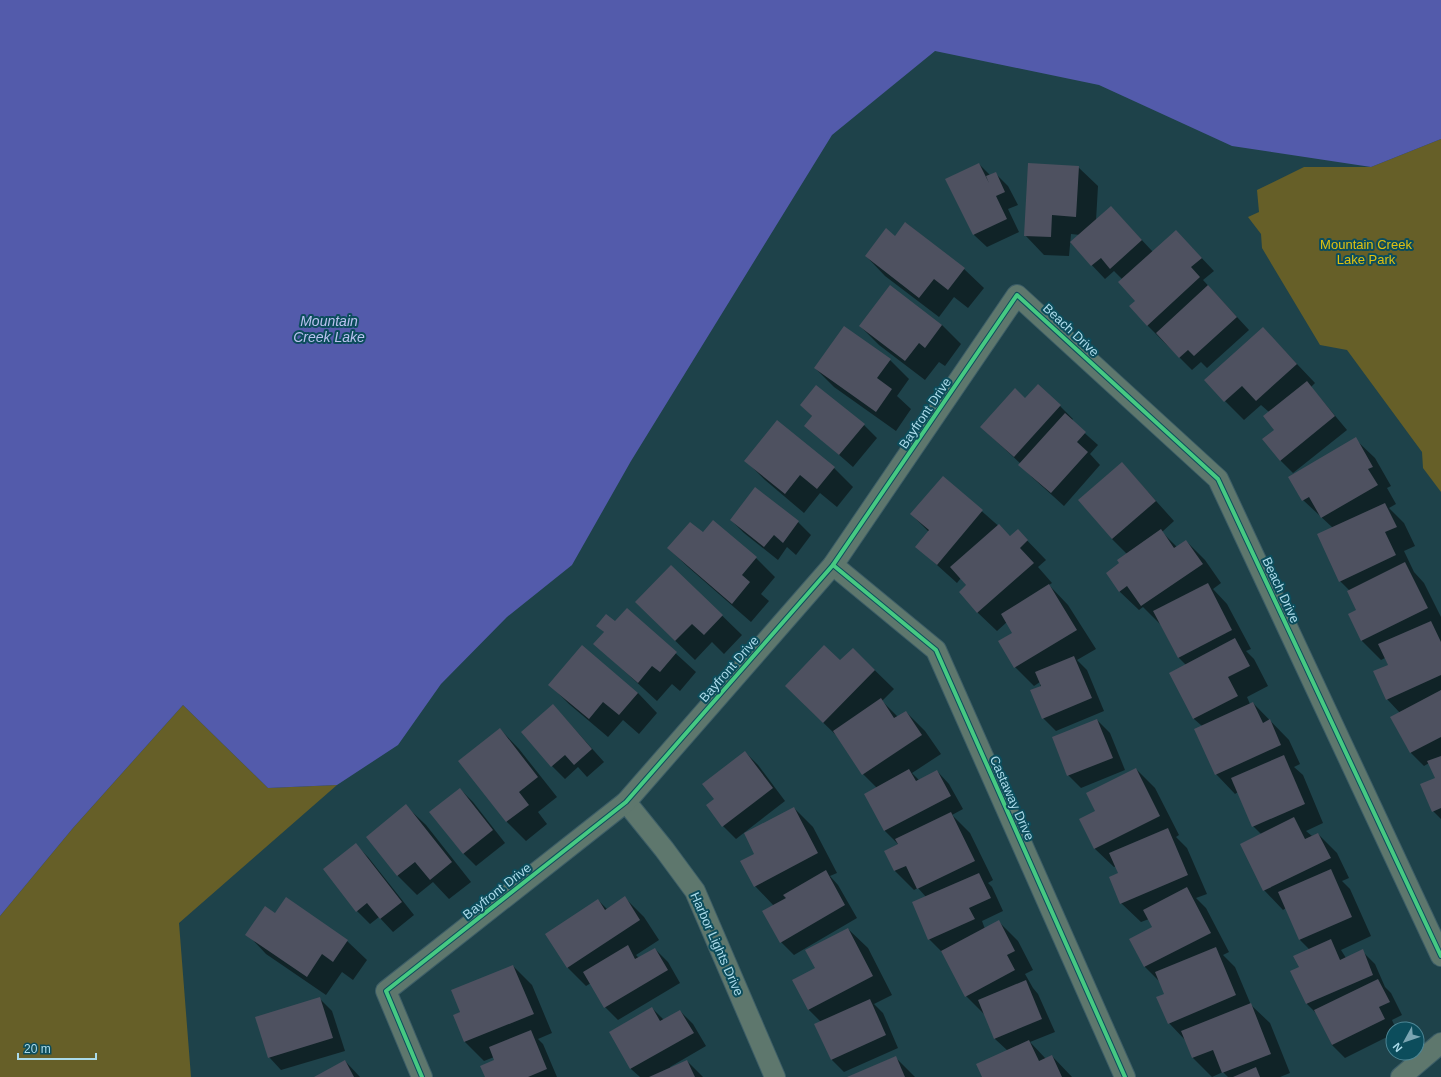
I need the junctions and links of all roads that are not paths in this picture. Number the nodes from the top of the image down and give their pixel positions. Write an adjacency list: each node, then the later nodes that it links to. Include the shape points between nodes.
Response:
1 (1017, 295): 2 (street, Bayfront Drive); 4 (street, Beach Drive, via 1218,479)
2 (833, 565): 3 (street, Bayfront Drive); 8 (street, Castaway Drive, via 936,650)
3 (626, 802): 6 (street, Bayfront Drive, via 386,991); 7 (street, Harbor Lights Drive, via 695,891)
4 (1441, 956)
5 (1441, 1043): 9 (street)
6 (422, 1077)
7 (775, 1077)
8 (1125, 1077)
9 (1401, 1077)

